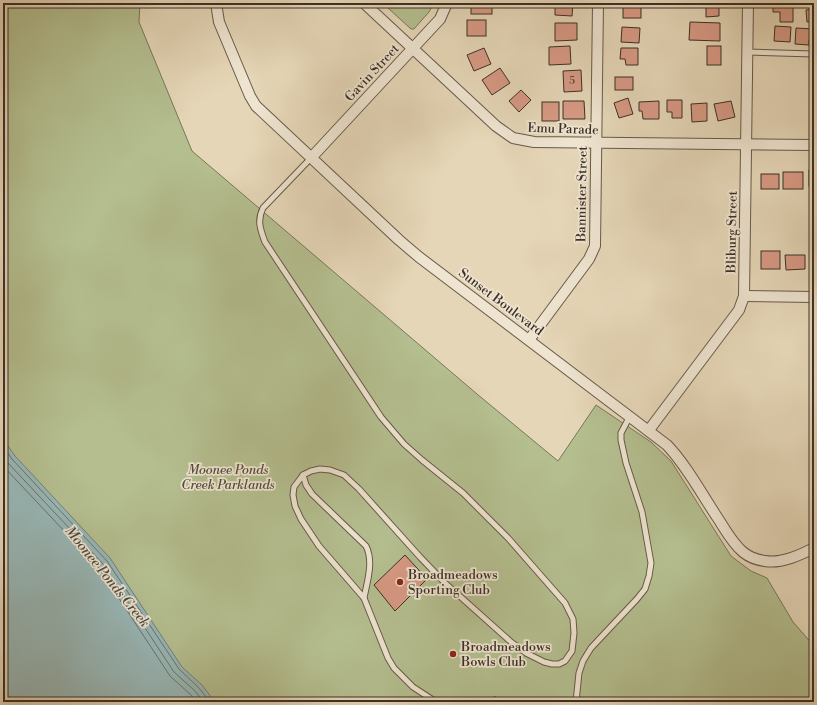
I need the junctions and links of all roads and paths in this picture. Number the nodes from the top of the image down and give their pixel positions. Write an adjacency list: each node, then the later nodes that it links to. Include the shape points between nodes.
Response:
1 (216, 3): 12 (street, Sunset Boulevard, via 219,22 252,101)
2 (364, 3): 6 (street, Emu Parade)
3 (447, 3): 6 (street, Gavin Street, via 440,19)
4 (598, 3): 9 (street, Bannister Street)
5 (748, 3): 7 (street, Bliburg Street)
6 (413, 48): 9 (street, Emu Parade, via 496,126 513,138 534,142); 12 (street, Gavin Street)
7 (748, 52): 8 (lane); 10 (street, Bliburg Street)
8 (814, 54)
9 (596, 143): 10 (street, Emu Parade); 15 (street, Bannister Street, via 593,251)
10 (746, 145): 11 (street, Emu Parade); 13 (street, Bliburg Street)
11 (814, 145)
12 (311, 158): 15 (street, Sunset Boulevard, via 419,257); 18 (lane, via 259,215 265,242 381,417 404,444 468,498 508,538 565,603 572,619 572,652 559,664 544,662 526,653 445,583 344,475 320,469)
13 (744, 296): 14 (street); 17 (street, Bliburg Street, via 739,310)
14 (814, 297)
15 (529, 340): 16 (street, Sunset Boulevard)
16 (630, 416): 17 (street, Sunset Boulevard); 22 (lane, via 621,433 621,440 642,512 651,563 650,576 645,589 583,660)
17 (649, 430): 19 (street, Sunset Boulevard, via 675,453 730,538 742,551 766,562 788,559)
18 (303, 475): 20 (lane, via 312,494 366,546 370,553); 20 (lane, via 294,487 293,494 301,519 319,546)
19 (814, 548)
20 (364, 598): 21 (lane, via 394,668 413,687)
21 (436, 702)
22 (576, 702)

